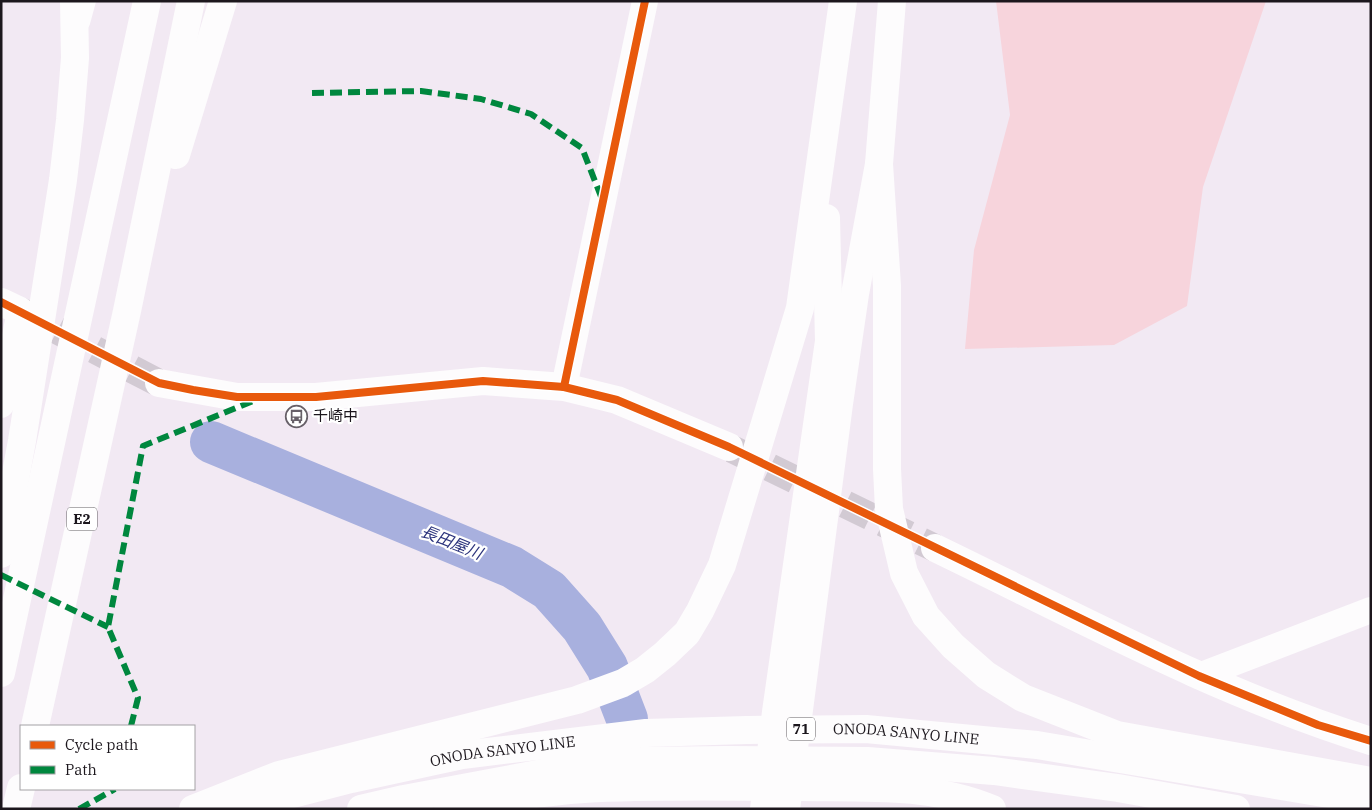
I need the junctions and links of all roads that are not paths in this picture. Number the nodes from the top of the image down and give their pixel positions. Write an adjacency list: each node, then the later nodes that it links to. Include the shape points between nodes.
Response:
1 (74, 1): 9 (main road)
2 (89, 1): 9 (lane)
3 (147, 1): 21 (main road)
4 (191, 1): 13 (main road, E2)
5 (223, 1): 13 (main road)
6 (645, 1): 15 (street)
7 (843, 1): 10 (main road)
8 (892, 1): 11 (main road)
9 (75, 58): 19 (main road, via 63,180)
10 (824, 134): 23 (main road, via 829,341); 28 (main road, via 800,308 722,565 687,633 652,665 623,683 577,700 279,775)
11 (879, 164): 23 (main road); 26 (main road, via 887,286 890,509 904,573 926,616 986,675 1015,693 1117,735)
12 (11, 306): 16 (street)
13 (128, 311): 24 (main road, E2)
14 (158, 383): 15 (main road, via 237,397 316,397 483,381)
15 (564, 387): 17 (main road, via 618,400)
16 (1, 405)
17 (729, 447)
18 (935, 548): 22 (main road)
19 (1, 554)
20 (1371, 610): 22 (street)
21 (1, 673)
22 (1198, 676): 25 (main road, via 1318,724)
23 (787, 712): 32 (main road); 33 (main road)
24 (35, 725)
25 (1371, 741)
26 (1371, 781)
27 (1371, 801): 29 (main road, ONODA SANYO LINE / 71, via 1037,745 866,729 646,733 462,755)
28 (193, 809)
29 (234, 809)
30 (362, 809): 35 (main road, ONODA SANYO LINE / 71, via 404,798 559,770 644,761 727,760 867,761 994,771)
31 (448, 809): 34 (main road, via 499,798 583,789 671,786 936,792)
32 (764, 809)
33 (786, 809)
34 (992, 809)
35 (1236, 809)

